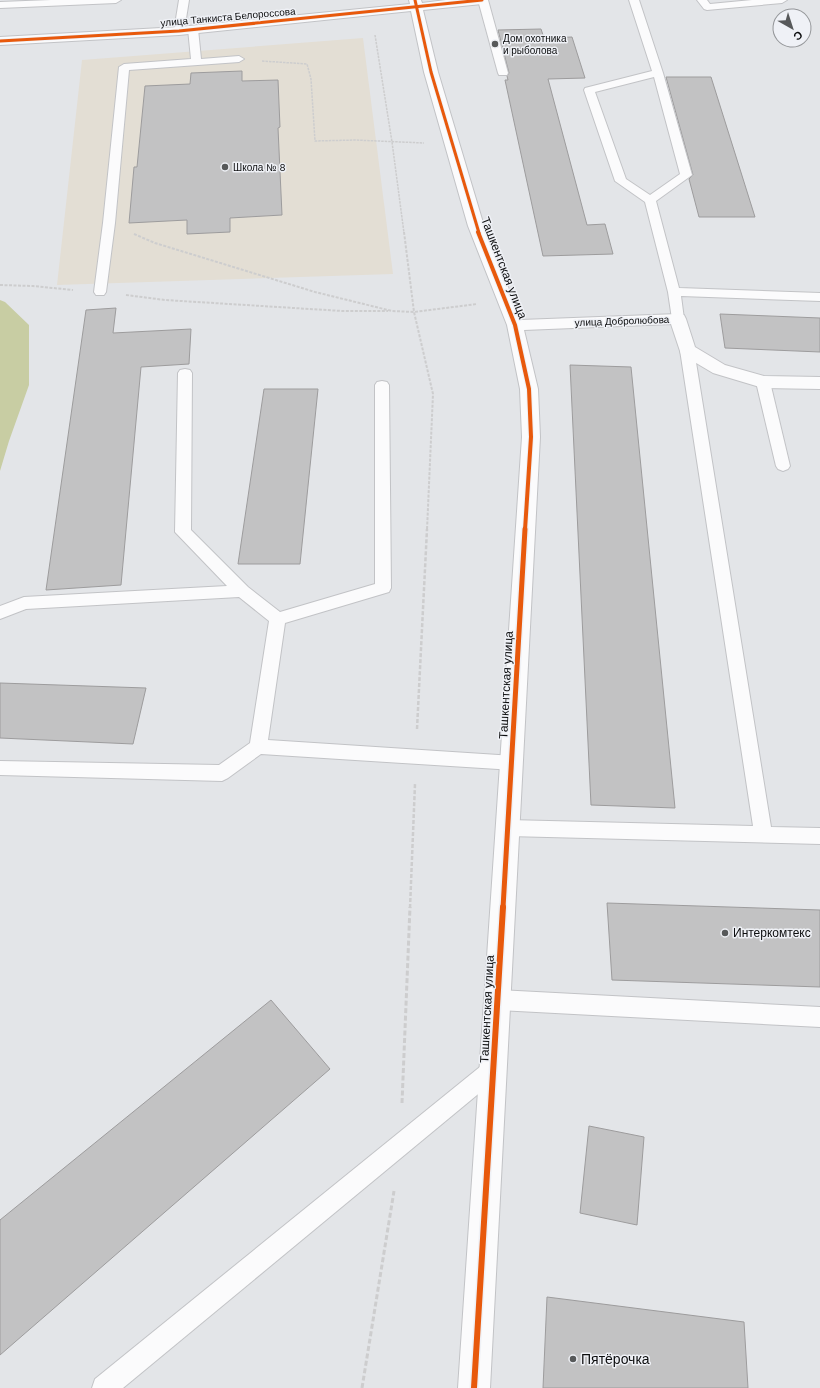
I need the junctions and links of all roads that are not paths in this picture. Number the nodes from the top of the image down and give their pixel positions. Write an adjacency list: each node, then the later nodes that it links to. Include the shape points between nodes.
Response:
1 (116, 0): 8 (lane)
2 (184, 0): 10 (lane)
3 (482, 0): 7 (street, улица Танкиста Белороссова); 14 (lane)
4 (634, 0): 15 (lane)
5 (702, 0): 6 (lane, via 707,7)
6 (782, 0)
7 (416, 4): 9 (street, улица Танкиста Белороссова, via 375,12); 21 (street, Ташкентская улица, via 431,72 476,226)
8 (0, 5)
9 (193, 29): 10 (street, улица Танкиста Белороссова); 13 (lane)
10 (179, 31): 11 (street, улица Танкиста Белороссова)
11 (0, 41)
12 (239, 59): 13 (lane)
13 (196, 62): 17 (lane, via 124,67)
14 (503, 73)
15 (658, 73): 16 (lane, via 686,175); 16 (lane, via 589,90 621,181)
16 (650, 200): 18 (lane)
17 (100, 292)
18 (674, 292): 19 (lane); 20 (lane)
19 (820, 297)
20 (678, 319): 21 (street, улица Добролюбова); 22 (street, улица Добролюбова)
21 (515, 325): 32 (street, Ташкентская улица, via 529,389 531,436)
22 (687, 350): 24 (street, via 719,369); 35 (lane)
23 (185, 373): 28 (lane, via 183,532)
24 (763, 382): 25 (street); 27 (lane)
25 (820, 382)
26 (382, 385): 30 (lane, via 383,588)
27 (783, 466)
28 (242, 591): 29 (lane, via 24,602); 30 (lane)
29 (0, 613)
30 (277, 619): 31 (lane)
31 (258, 747): 32 (lane); 33 (lane, via 222,773)
32 (512, 763): 34 (street, Ташкентская улица)
33 (0, 768)
34 (507, 828): 35 (lane); 37 (street, Ташкентская улица)
35 (763, 834): 36 (lane)
36 (820, 836)
37 (497, 1000): 38 (lane); 39 (street, Ташкентская улица)
38 (820, 1017)
39 (493, 1069): 40 (lane); 41 (street, Ташкентская улица)
40 (104, 1388)
41 (474, 1388)

